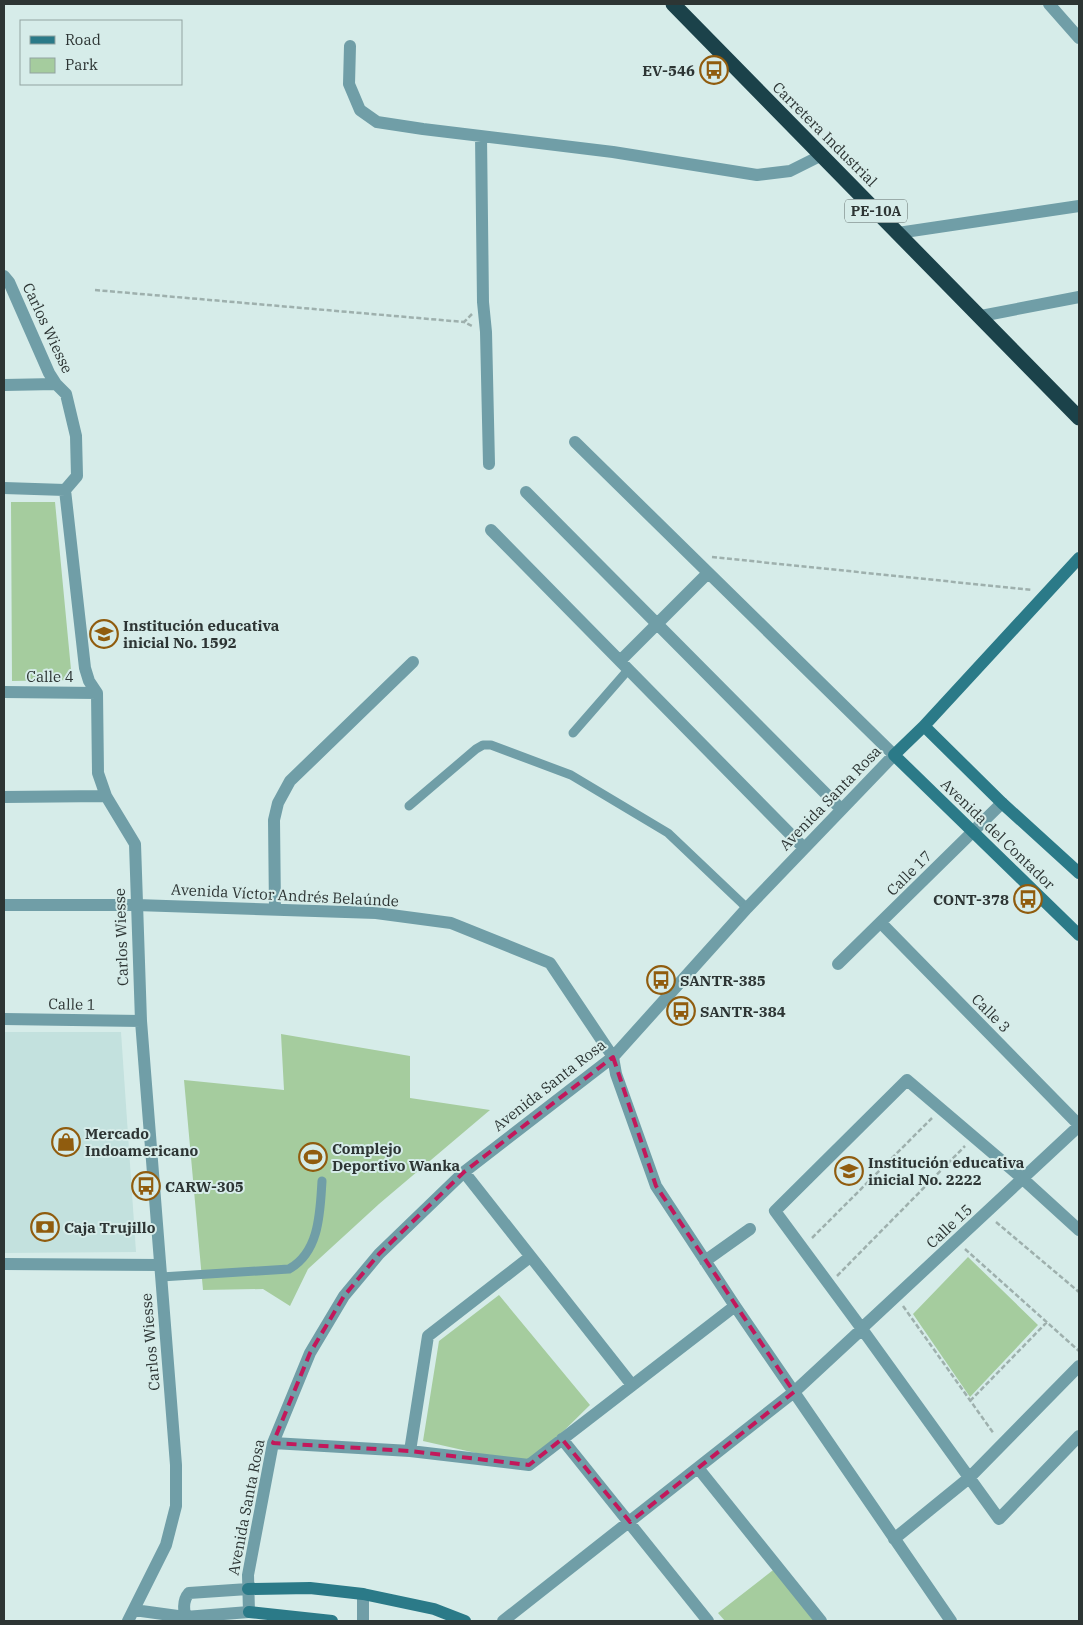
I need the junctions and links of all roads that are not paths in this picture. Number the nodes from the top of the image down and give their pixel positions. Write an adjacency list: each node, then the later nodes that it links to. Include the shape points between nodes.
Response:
1 (672, 4): 6 (highway, Carretera Industrial / PE-10A)
2 (1049, 4): 3 (street)
3 (1079, 38)
4 (350, 46): 5 (street, via 349,84 360,110 377,122)
5 (481, 136): 6 (street, via 613,152 757,175 790,171); 16 (street)
6 (822, 155): 8 (highway, Carretera Industrial / PE-10A)
7 (1079, 206): 8 (street)
8 (898, 233): 11 (highway, Carretera Industrial / PE-10A)
9 (6, 280): 12 (street, Carlos Wiesse)
10 (1079, 297): 11 (street)
11 (981, 316): 14 (highway, Carretera Industrial / PE-10A)
12 (56, 384): 13 (street); 18 (street, Carlos Wiesse, via 66,394 76,436 77,476)
13 (4, 385)
14 (1079, 418)
15 (575, 442): 22 (street)
16 (489, 464)
17 (4, 488): 18 (street)
18 (65, 490): 27 (street, Carlos Wiesse, via 85,668)
19 (526, 492): 23 (street)
20 (490, 530): 25 (street)
21 (1079, 558): 28 (street, Avenida Santa Rosa)
22 (708, 573): 23 (street); 30 (street)
23 (657, 624): 25 (street); 35 (street)
24 (412, 662): 42 (street, via 285,788 274,820)
25 (624, 665): 29 (lane); 37 (street)
26 (4, 692): 27 (street, Calle 4)
27 (97, 692): 31 (street, Carlos Wiesse, via 98,773)
28 (924, 726): 30 (street, Avenida Santa Rosa); 33 (street, Avenida del Contador)
29 (573, 733)
30 (894, 755): 35 (street, Avenida Santa Rosa); 36 (street, Avenida del Contador)
31 (106, 796): 32 (street); 40 (street, Carlos Wiesse, via 136,844)
32 (4, 797)
33 (1002, 804): 36 (street, Calle 17); 38 (street, Avenida del Contador)
34 (410, 806): 41 (lane, via 476,749 491,745 571,775 668,833)
35 (841, 809): 37 (street, Avenida Santa Rosa)
36 (972, 832): 43 (street, Calle 17); 44 (street, Avenida del Contador)
37 (804, 848): 41 (street, Avenida Santa Rosa)
38 (1079, 873)
39 (4, 905): 40 (street, Avenida Víctor Andrés Belaúnde)
40 (136, 905): 42 (street, Avenida Víctor Andrés Belaúnde); 47 (street, Carlos Wiesse)
41 (748, 908): 48 (street, Avenida Santa Rosa)
42 (275, 910): 48 (street, Avenida Víctor Andrés Belaúnde, via 376,913 451,923 550,963)
43 (880, 923): 45 (street, Calle 17); 49 (street, Calle 3)
44 (1079, 935)
45 (838, 964)
46 (4, 1020): 47 (street, Calle 1)
47 (141, 1021): 58 (street, Carlos Wiesse)
48 (613, 1057): 50 (street, Avenida Santa Rosa); 56 (street, via 616,1074 656,1186)
49 (1079, 1126): 51 (street, Calle 15)
50 (464, 1172): 55 (street); 66 (street, Avenida Santa Rosa, via 379,1254 344,1296 310,1353)
51 (1023, 1179): 54 (street); 60 (street, Calle 15); 60 (street, via 907,1080 775,1211)
52 (322, 1181): 58 (lane, via 319,1219 312,1244 298,1264 289,1268)
53 (750, 1230): 56 (street)
54 (1079, 1230)
55 (530, 1257): 62 (street); 67 (street, via 428,1336)
56 (705, 1261): 59 (street)
57 (4, 1264): 58 (street)
58 (160, 1271): 75 (street, Carlos Wiesse, via 176,1465 176,1506 166,1545)
59 (735, 1306): 62 (street); 63 (street)
60 (862, 1328): 63 (street, Calle 15); 69 (street)
61 (1079, 1366): 69 (street)
62 (632, 1385): 65 (street)
63 (794, 1392): 68 (street, Calle 15); 71 (street)
64 (1079, 1436): 69 (street, via 999,1518)
65 (562, 1439): 67 (street, via 529,1465); 70 (street)
66 (273, 1443): 67 (street); 72 (street, Avenida Santa Rosa)
67 (410, 1451)
68 (698, 1468): 70 (street, Calle 15); 83 (street)
69 (969, 1478): 71 (street)
70 (630, 1522): 81 (street, Calle 15); 82 (street)
71 (894, 1539): 84 (street)
72 (248, 1589): 73 (street, via 310,1588); 74 (street); 77 (street, Avenida Santa Rosa, via 189,1593 185,1597)
73 (363, 1594): 79 (street); 80 (street, via 434,1608)
74 (249, 1612): 76 (street); 77 (street)
75 (131, 1616): 77 (street)
76 (272, 1618): 78 (street)
77 (185, 1619)
78 (332, 1621)
79 (364, 1621)
80 (465, 1621)
81 (504, 1621)
82 (708, 1621)
83 (820, 1621)
84 (951, 1621)

